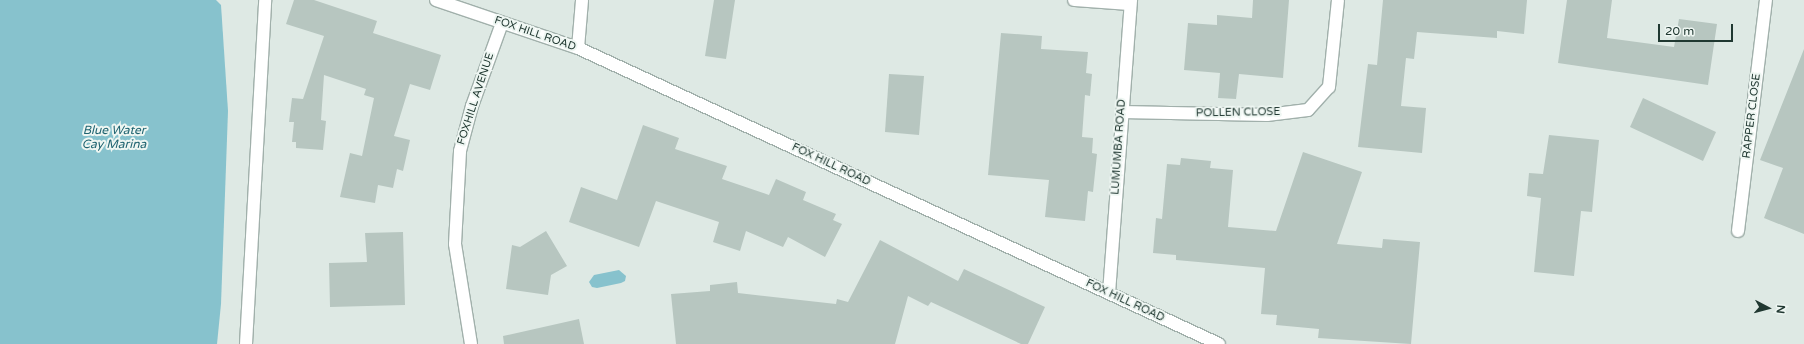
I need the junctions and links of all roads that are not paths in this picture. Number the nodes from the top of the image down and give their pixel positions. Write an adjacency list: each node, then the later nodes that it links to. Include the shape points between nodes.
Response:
1 (265, 0): 13 (street)
2 (436, 0): 8 (street, FOX HILL ROAD)
3 (582, 0): 9 (street)
4 (1074, 0): 7 (street)
5 (1338, 0): 10 (street, POLLEN CLOSE, via 1329,87 1308,110 1267,115)
6 (1766, 0): 11 (street, RAPPER CLOSE)
7 (1131, 2): 10 (street, LUMUMBA ROAD)
8 (502, 23): 9 (street, FOX HILL ROAD); 14 (street, FOXHILL AVENUE, via 472,106 460,151 455,244)
9 (578, 48): 12 (street, FOX HILL ROAD)
10 (1122, 112): 12 (street, LUMUMBA ROAD)
11 (1738, 231)
12 (1109, 293): 15 (street, FOX HILL ROAD)
13 (246, 344)
14 (471, 344)
15 (1219, 344)

